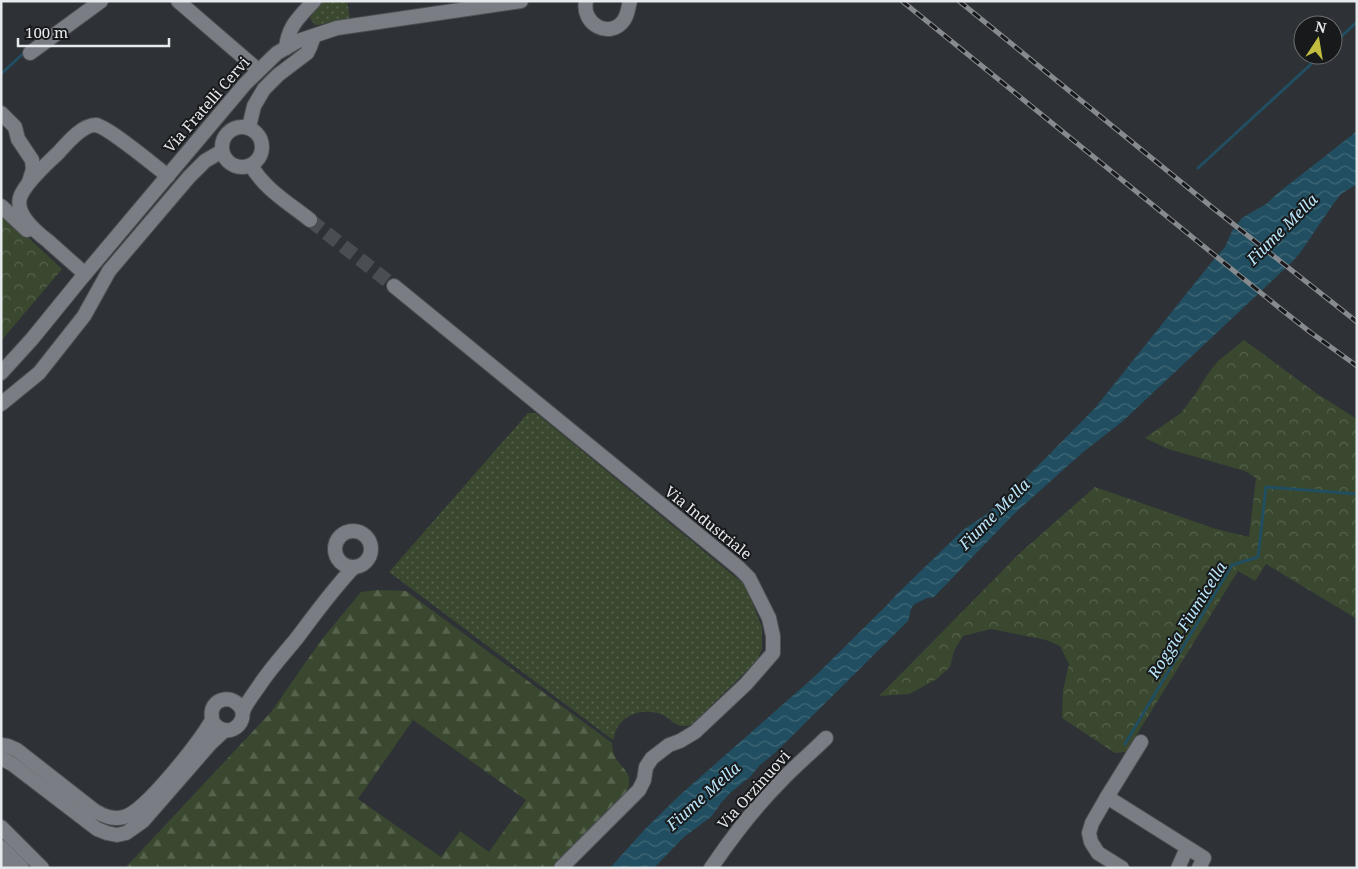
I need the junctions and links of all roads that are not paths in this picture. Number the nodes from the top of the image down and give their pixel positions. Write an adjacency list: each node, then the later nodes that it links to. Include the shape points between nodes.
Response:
1 (101, 1): 9 (street)
2 (178, 1): 10 (street)
3 (314, 1): 8 (street, via 292,26)
4 (521, 1): 7 (street, Via Fratelli Cervi, via 353,25)
5 (585, 2): 6 (street, via 589,20 607,29 620,25 628,13)
6 (629, 3)
7 (314, 36): 8 (street, Via Fratelli Cervi); 12 (street, via 307,53 264,89 254,106)
8 (286, 48): 10 (street, Via Fratelli Cervi)
9 (30, 53)
10 (258, 70): 15 (street, Via Fratelli Cervi)
11 (1, 113): 16 (street, via 15,127 18,139 32,160)
12 (248, 127): 13 (street, via 228,131); 14 (street, via 258,134 263,145 260,156)
13 (222, 151): 14 (street, via 233,165); 22 (street, via 205,161 189,177 109,271 84,316 39,373)
14 (251, 165): 18 (street, via 264,184)
15 (168, 176): 16 (street, via 103,128 90,126 76,134); 19 (street, Via Fratelli Cervi)
16 (29, 183): 19 (street, via 20,196 21,212)
17 (1, 206): 19 (street)
18 (310, 220)
19 (83, 277): 21 (street, Via Fratelli Cervi)
20 (394, 286): 44 (street, Via Industriale, via 739,568 749,578 769,618 773,653 746,684 695,732 652,758 639,790)
21 (1, 373)
22 (1, 404)
23 (338, 559): 24 (street); 24 (street, via 335,549 339,538 348,532 359,532 371,544 371,553 363,564); 25 (street)
24 (354, 567): 25 (street)
25 (334, 588): 26 (street)
26 (262, 682): 27 (street); 28 (street)
27 (231, 699): 28 (street); 29 (street, via 215,704)
28 (243, 712): 30 (street, via 239,726)
29 (212, 720): 30 (street); 33 (street, via 150,798 133,813 115,819 95,811 28,757)
30 (225, 730): 34 (street, via 144,821 117,835 90,825)
31 (826, 738): 45 (street, Via Orzinuovi, via 782,779)
32 (1141, 742): 35 (street)
33 (1, 745)
34 (1, 758)
35 (1107, 796): 38 (street); 46 (street, via 1089,833 1098,854)
36 (1, 827): 43 (street)
37 (1, 847): 42 (street)
38 (1187, 848): 39 (street); 47 (street)
39 (1202, 863)
40 (1, 864): 41 (street)
41 (6, 868)
42 (22, 868)
43 (42, 868)
44 (561, 868)
45 (711, 868)
46 (1122, 868)
47 (1178, 868)

